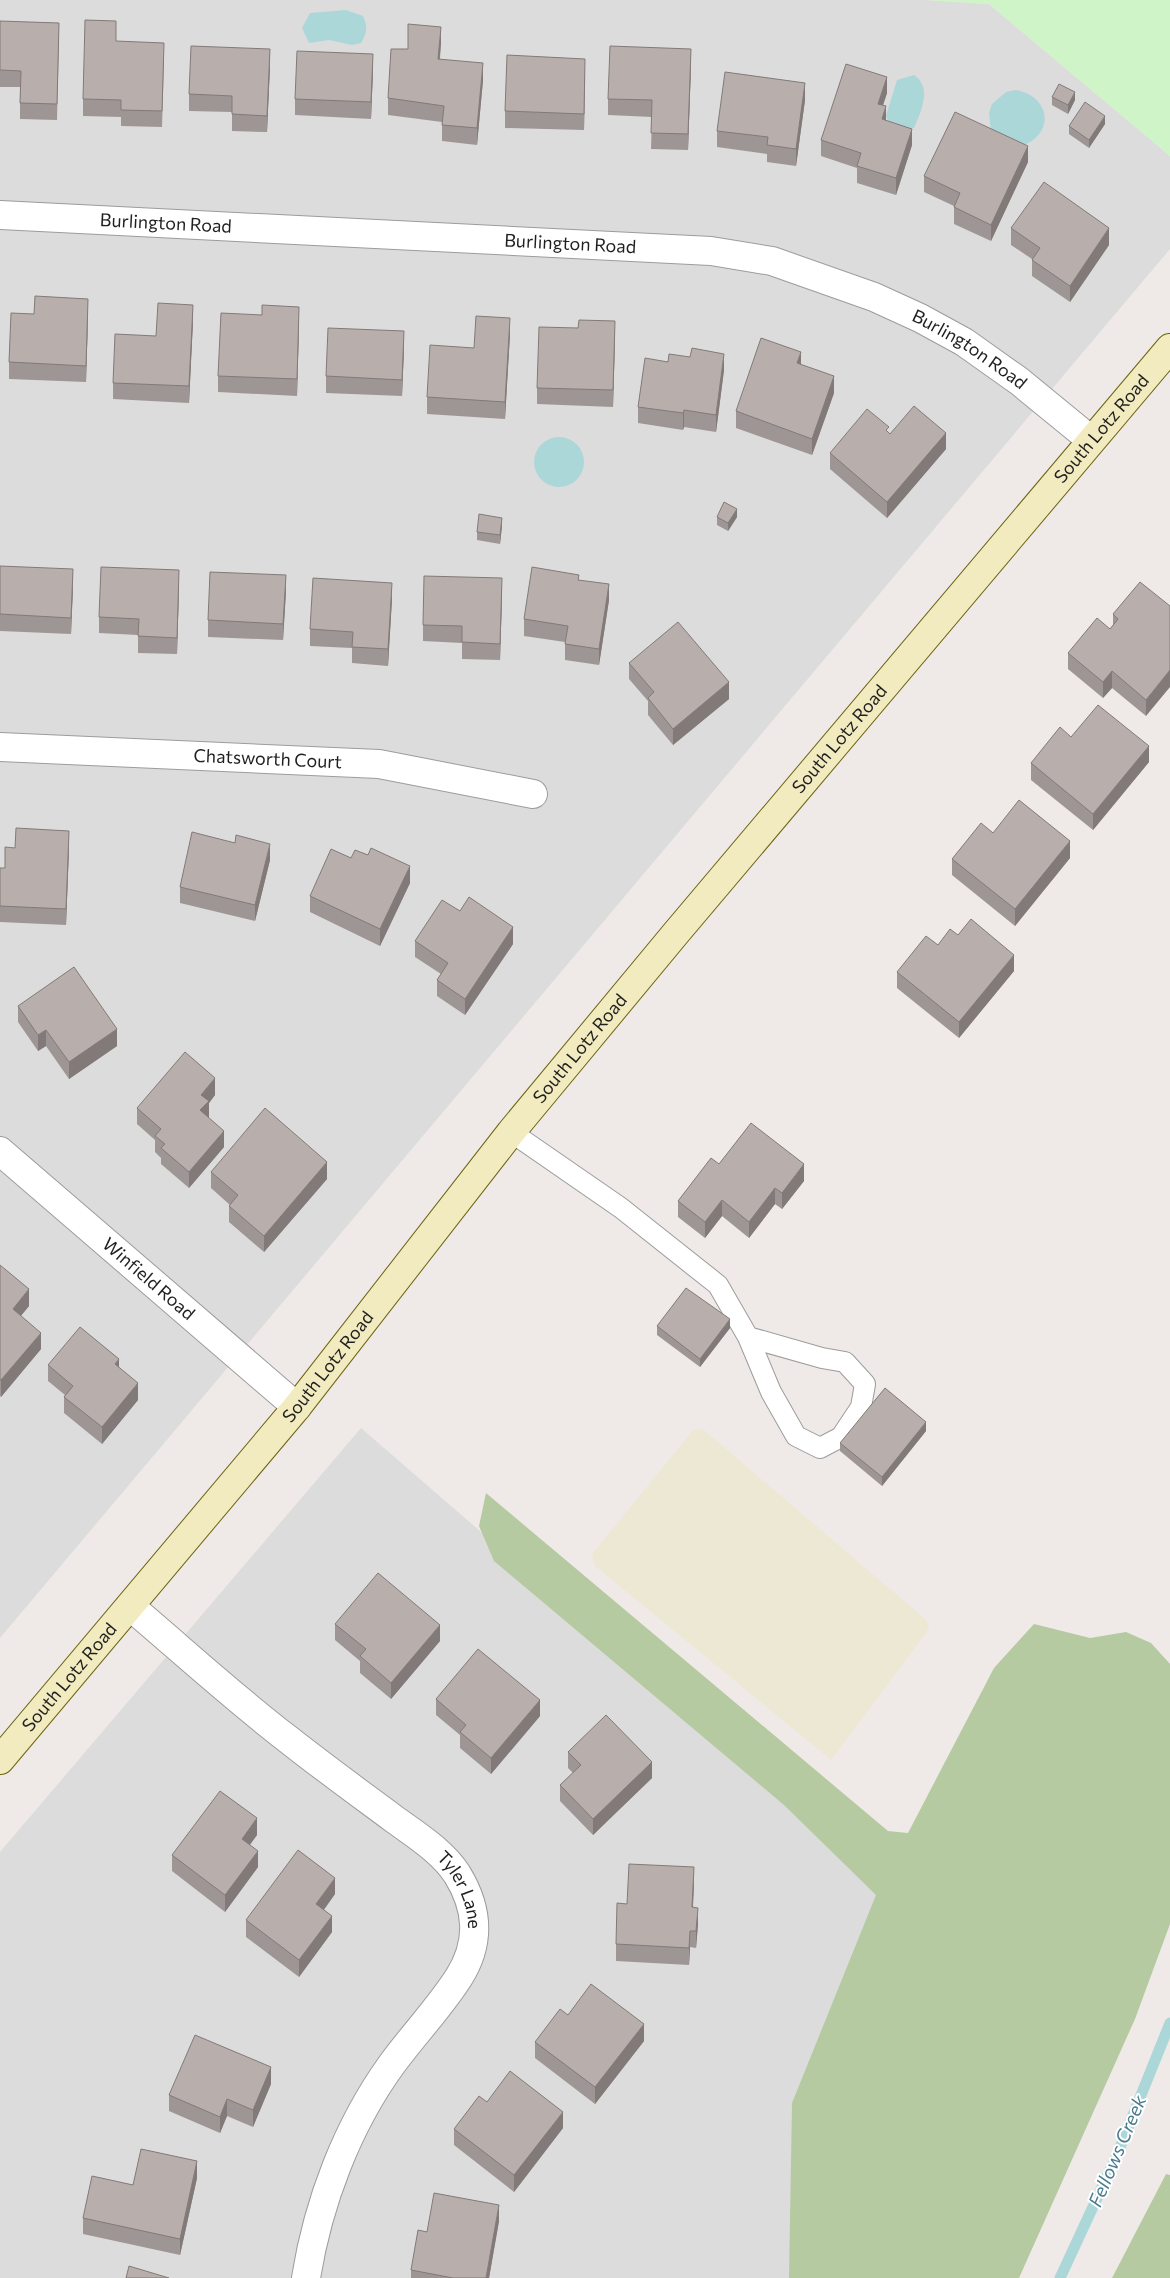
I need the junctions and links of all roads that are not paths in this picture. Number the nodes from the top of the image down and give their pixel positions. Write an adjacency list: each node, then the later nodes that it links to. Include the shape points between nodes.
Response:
1 (0, 215): 3 (street, Burlington Road, via 711,251 772,261 874,297 964,342 1019,381)
2 (1170, 348): 3 (street, South Lotz Road)
3 (1091, 440): 6 (street, South Lotz Road)
4 (0, 747): 5 (street, Chatsworth Court, via 379,764)
5 (533, 794)
6 (511, 1132): 8 (lane, via 621,1208 718,1285); 9 (street, South Lotz Road)
7 (0, 1151): 9 (street, Winfield Road)
8 (748, 1337): 8 (lane, via 796,1436 820,1448 841,1437 861,1408 866,1384 845,1362)
9 (297, 1407): 10 (street, South Lotz Road)
10 (131, 1607): 11 (street, South Lotz Road); 12 (street, Tyler Lane, via 288,1740 433,1848 456,1872 470,1898 475,1928 470,1958 391,2066 362,2112 323,2204)
11 (0, 1760)
12 (306, 2278)

